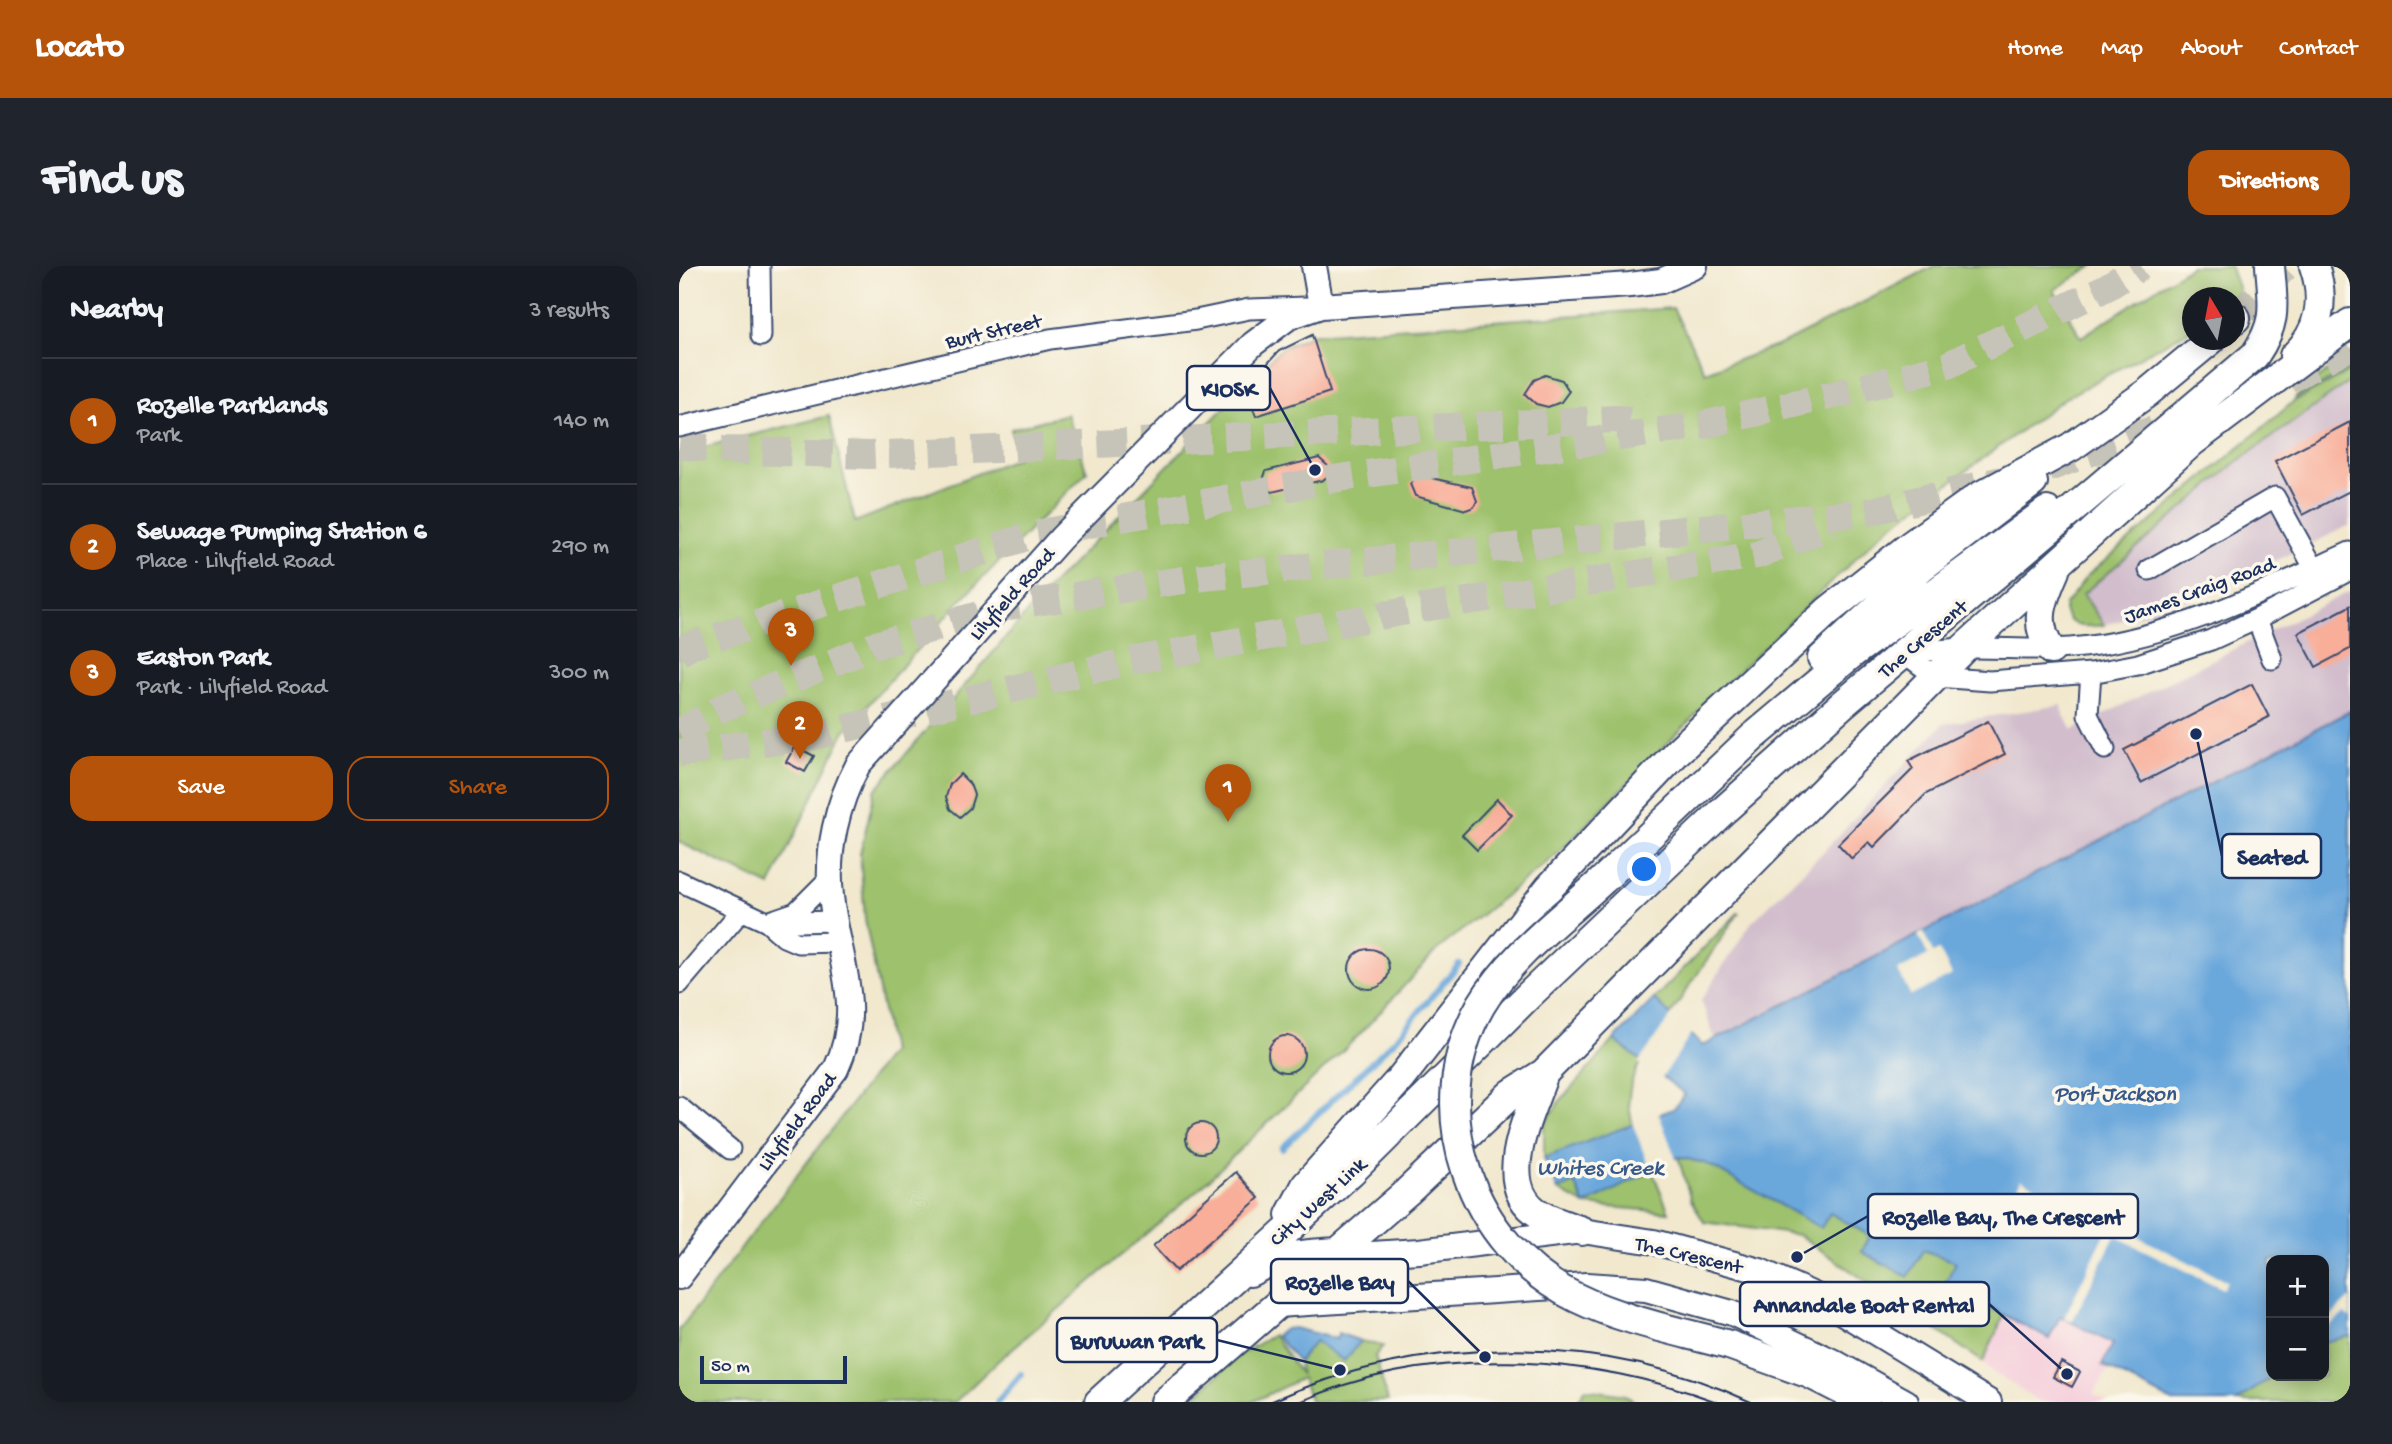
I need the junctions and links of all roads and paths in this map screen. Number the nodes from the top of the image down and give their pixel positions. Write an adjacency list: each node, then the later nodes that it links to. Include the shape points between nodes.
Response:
1 (760, 266): 8 (street)
2 (1314, 266): 6 (main road)
3 (1695, 266): 6 (main road, Lilyfield Road, via 1661,281 1630,285)
4 (2270, 266): 13 (highway, The Crescent, via 2273,317 2255,355)
5 (2314, 266): 10 (highway, via 2320,285 2319,317 2301,350)
6 (1321, 306): 11 (street, Burt Street, via 1249,309 1050,339); 30 (main road, Lilyfield Road, via 1289,317 1253,344 1061,538 882,734 857,765 844,793)
7 (2350, 323): 10 (highway)
8 (761, 336)
9 (2199, 350): 12 (highway)
10 (2250, 396): 15 (highway, The Crescent)
11 (679, 426)
12 (2071, 447): 16 (highway, via 2027,487); 41 (highway, via 1978,497 1911,545 1828,611 1679,750 1549,888 1401,1078 1306,1185)
13 (2117, 474): 20 (highway, via 2063,500); 24 (highway, The Crescent)
14 (2350, 552): 19 (street, James Craig Road)
15 (2059, 562): 22 (highway, The Crescent); 23 (highway, via 2043,599 2039,623)
16 (1923, 566): 20 (highway); 28 (highway, via 1837,642)
17 (2149, 570): 19 (street, via 2275,497)
18 (2350, 570): 19 (street, James Craig Road)
19 (2319, 576): 21 (street, James Craig Road); 23 (street, James Craig Road, via 2162,630)
20 (1905, 613): 24 (highway); 28 (highway)
21 (2257, 619): 25 (street); 26 (street, James Craig Road, via 2177,652)
22 (1964, 648): 23 (street, James Craig Road); 24 (street, James Craig Road); 27 (highway, The Crescent)
23 (2051, 650)
24 (1904, 653): 27 (street); 36 (highway, The Crescent, via 1724,810)
25 (2272, 659)
26 (2091, 673): 27 (street, James Craig Road, via 1990,681); 29 (street, via 2088,715)
27 (1936, 677): 37 (highway, The Crescent)
28 (1753, 737): 48 (highway, bridge, via 1517,960 1481,1006 1466,1038 1456,1079 1455,1114 1462,1161 1490,1222 1520,1258 1551,1283 1605,1308 1810,1374)
29 (2105, 749)
30 (830, 878): 33 (street, via 796,912); 34 (main road, Lilyfield Road)
31 (679, 881): 32 (street)
32 (741, 911): 33 (street); 35 (street)
33 (774, 920): 34 (street)
34 (837, 932): 43 (main road, Lilyfield Road, via 852,1010 847,1046)
35 (679, 984)
36 (1529, 995): 41 (highway, City West Link, via 1401,1124)
37 (1544, 1073): 40 (highway, via 1518,1143 1518,1181 1538,1214); 42 (highway, via 1512,1093)
38 (679, 1107): 39 (street)
39 (730, 1149)
40 (1582, 1231): 42 (main road, The Crescent); 50 (main road, The Crescent, via 1654,1242 1759,1271 1814,1295)
41 (1279, 1236): 44 (highway, City West Link)
42 (1347, 1254): 44 (highway, via 1302,1253 1268,1262); 45 (highway)
43 (679, 1277)
44 (1224, 1288): 46 (highway, City West Link)
45 (1277, 1305): 47 (highway); 49 (main road, via 1587,1285 1646,1289 1732,1314)
46 (1099, 1402)
47 (1165, 1402)
48 (1865, 1402)
49 (1906, 1402)
50 (1989, 1402)

